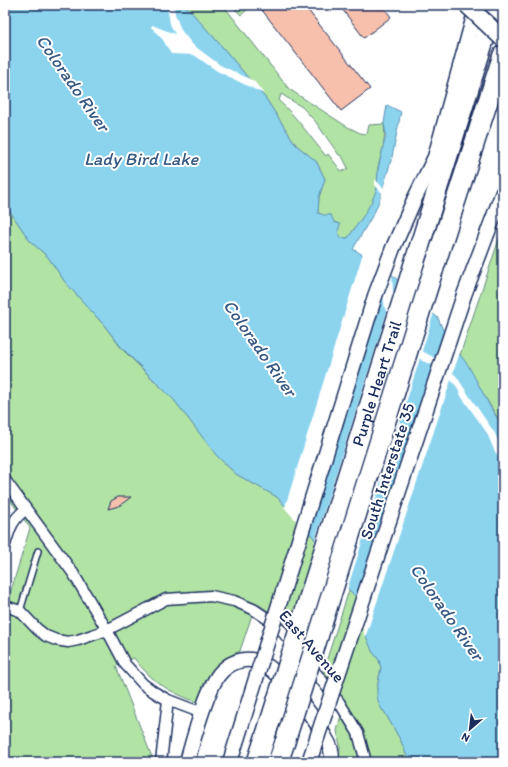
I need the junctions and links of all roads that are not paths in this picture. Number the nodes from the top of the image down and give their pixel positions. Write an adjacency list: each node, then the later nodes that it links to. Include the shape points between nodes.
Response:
1 (467, 5): 5 (main road, bridge)
2 (477, 5): 20 (main road, bridge, via 435,157 393,248 375,296)
3 (494, 5): 4 (main road, bridge); 21 (highway, Purple Heart Trail, bridge)
4 (503, 14)
5 (503, 39)
6 (503, 55): 22 (highway, Purple Heart Trail, bridge)
7 (503, 192): 23 (main road, South Interstate 35, bridge, via 464,295)
8 (5, 480): 9 (street)
9 (26, 509): 10 (street, via 17,516); 15 (street, via 73,573)
10 (7, 533): 11 (street)
11 (5, 545)
12 (38, 551): 14 (lane)
13 (5, 606): 14 (street)
14 (20, 611): 15 (street, East Avenue, via 37,629 56,640 68,642)
15 (107, 630): 16 (street, via 125,664 143,684); 25 (street, East Avenue, via 166,599 211,596 234,601 253,609 282,631 339,702 358,734)
16 (168, 700): 17 (street); 18 (street)
17 (202, 712): 19 (main road); 24 (main road, via 220,672 230,664 244,660 264,664 289,688 318,725 327,739)
18 (161, 762)
19 (187, 762)
20 (230, 762)
21 (257, 762)
22 (278, 762)
23 (309, 762)
24 (331, 762)
25 (366, 762)

